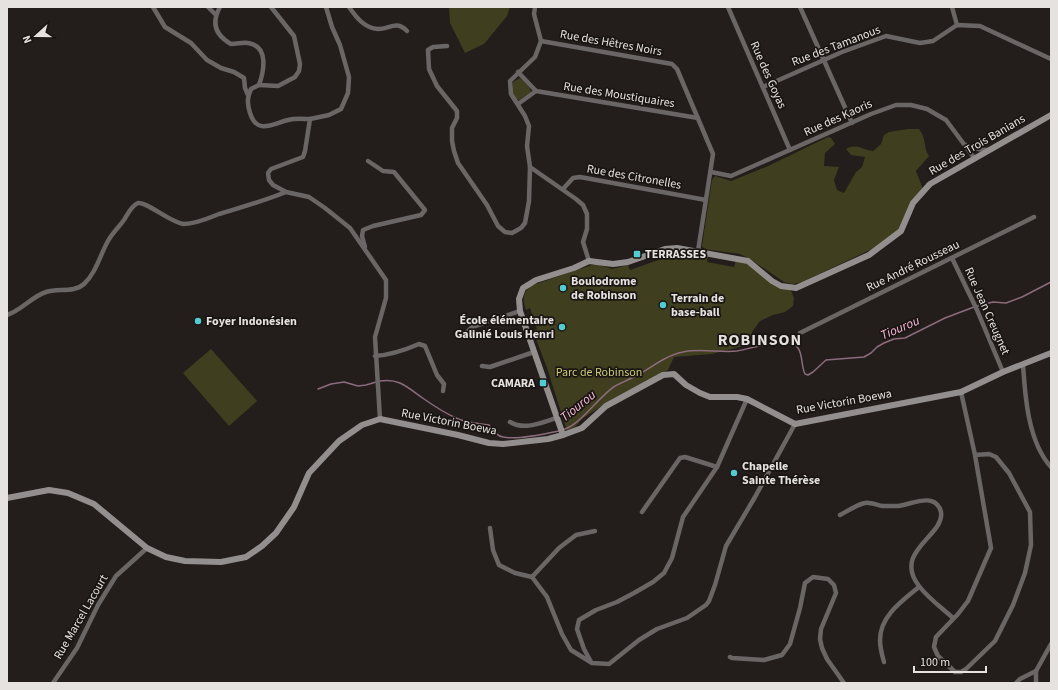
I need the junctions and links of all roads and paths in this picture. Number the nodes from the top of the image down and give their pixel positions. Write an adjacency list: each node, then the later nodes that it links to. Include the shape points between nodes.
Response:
1 (153, 7): 22 (street, via 164,27 191,43 207,60 244,78)
2 (208, 7): 11 (street)
3 (220, 7): 11 (street)
4 (271, 7): 19 (street, via 294,36 299,71 295,77 278,86)
5 (326, 7): 26 (street, via 349,77 348,93 341,109 329,115)
6 (349, 7): 13 (street, via 358,20 367,26 378,29 393,25 402,27)
7 (535, 7): 14 (street, via 534,14)
8 (728, 7): 20 (street, Rue des Goyas)
9 (800, 7): 17 (street)
10 (952, 7): 12 (street)
11 (216, 15): 19 (street, via 215,26 226,41 232,44 255,45 261,52 264,59)
12 (957, 25): 16 (street, via 980,26); 17 (street, Rue des Tamanous, via 933,41 920,43 886,36)
13 (407, 32)
14 (541, 41): 18 (street, via 535,57); 25 (street, Rue des Hêtres Noirs, via 672,64 677,69)
15 (447, 46): 33 (street, via 428,50 429,69 436,86 457,111 452,128 454,151 458,163 498,226 505,232 512,233 525,223 529,201)
16 (1051, 59)
17 (824, 60): 20 (street, Rue des Tamanous); 27 (street)
18 (518, 72): 21 (street); 23 (street, via 510,81 510,90)
19 (259, 85): 22 (street, via 251,89)
20 (763, 87): 29 (street, Rue des Goyas)
21 (536, 91): 23 (street); 25 (street, Rue des Moustiquaires)
22 (248, 95): 26 (street, via 248,107 257,125)
23 (518, 104): 33 (street, via 529,126 527,146)
24 (1051, 115): 30 (street, Rue des Trois Banians)
25 (698, 118): 34 (street, Rue des Hêtres Noirs, via 714,154)
26 (310, 119): 36 (street, via 303,157 276,167 268,173 273,185)
27 (852, 123): 28 (street, Rue des Kaoris, via 896,104 911,105 926,109 946,120); 29 (street, Rue des Kaoris)
28 (964, 143): 30 (street, via 971,148); 31 (street, Rue des Kaoris)
29 (790, 150): 34 (street, Rue des Kaoris, via 731,176)
30 (990, 150): 31 (street, Rue des Trois Banians)
31 (975, 158): 39 (street, Rue des Trois Banians, via 930,184 913,203 901,231 896,235 869,254 796,288 772,282 748,260)
32 (368, 161): 40 (street, via 383,171 394,172 425,210 421,215 363,230)
33 (530, 167): 35 (street)
34 (711, 172): 37 (street, Rue des Hêtres Noirs)
35 (563, 189): 37 (street, Rue des Citronelles, via 573,178 580,177); 42 (street, via 582,205 587,214 587,229 583,242)
36 (286, 192): 40 (street, via 309,197 325,208 350,228); 44 (street, via 184,224 144,204 138,204 131,208 108,241 84,284 78,288 48,292 33,298)
37 (706, 200): 39 (street, Rue des Hêtres Noirs)
38 (1034, 217): 41 (street, Rue André Rousseau)
39 (698, 251): 42 (street, Rue des Trois Banians, via 664,249 628,262 613,264)
40 (366, 252): 49 (street, via 386,280 386,298 375,337)
41 (952, 258): 46 (street, Rue André Rousseau); 52 (street, Rue Jean Creugnet)
42 (589, 261): 43 (street, via 536,280 523,288 519,299)
43 (520, 311): 45 (street, via 472,327); 47 (street)
44 (7, 315)
45 (467, 332)
46 (800, 333)
47 (534, 352): 51 (street, via 490,367); 56 (street)
48 (1051, 353): 50 (street, Rue Victorin Boewa)
49 (376, 356): 53 (street, via 419,344 426,346 437,375 444,384); 57 (street)
50 (1023, 364): 52 (street, Rue Victorin Boewa); 63 (street, via 1034,438)
51 (482, 366)
52 (1003, 372): 54 (street, Rue Victorin Boewa)
53 (443, 391)
54 (961, 392): 59 (street, Rue Victorin Boewa); 61 (street)
55 (747, 399): 59 (street, Rue Victorin Boewa); 60 (street, Rue Victorin Boewa, via 710,397 686,385 674,374 663,374 606,406 582,428); 62 (street)
56 (557, 418): 58 (street, via 528,426 516,426); 60 (street)
57 (380, 419): 60 (street, Rue Victorin Boewa, via 489,443 507,444 548,439); 69 (street, via 362,425 339,441 309,473 294,507 276,534 246,556 221,562 185,561 166,557)
58 (510, 422)
59 (795, 424): 76 (street, via 726,546 706,605 687,618 656,629 609,664)
60 (562, 432)
61 (975, 455): 72 (street, via 991,548 968,600); 72 (street, via 989,454 996,457 1009,473 1030,512 1031,545 1013,605 994,641 961,672 955,672 938,656 934,647 936,637)
62 (717, 467): 65 (street, via 685,457 680,458); 76 (street, via 683,517 672,558 664,573 634,593 579,620 577,629)
63 (1051, 467)
64 (7, 498): 69 (street, via 49,490 68,492 94,504)
65 (642, 512)
66 (840, 515): 71 (street, via 865,503 895,506 931,501 938,505 941,512 940,520 913,558 914,579)
67 (490, 528): 70 (street, via 493,550 499,565 515,573)
68 (595, 531): 70 (street, via 575,535)
69 (147, 548): 78 (street, Rue Marcel Lacourt, via 116,576 98,605 77,648)
70 (532, 577): 76 (street, via 547,597 571,650)
71 (919, 587): 72 (street); 75 (street, via 888,616 881,629 880,642)
72 (953, 618)
73 (1051, 644): 77 (street)
74 (730, 656): 79 (street, via 764,660 782,655 790,644 805,582 813,577 828,579 834,585 836,593 821,629 820,639 827,659)
75 (884, 662)
76 (592, 663)
77 (1036, 670): 80 (street); 81 (street)
78 (53, 683)
79 (844, 683)
80 (1016, 683)
81 (1036, 683)

